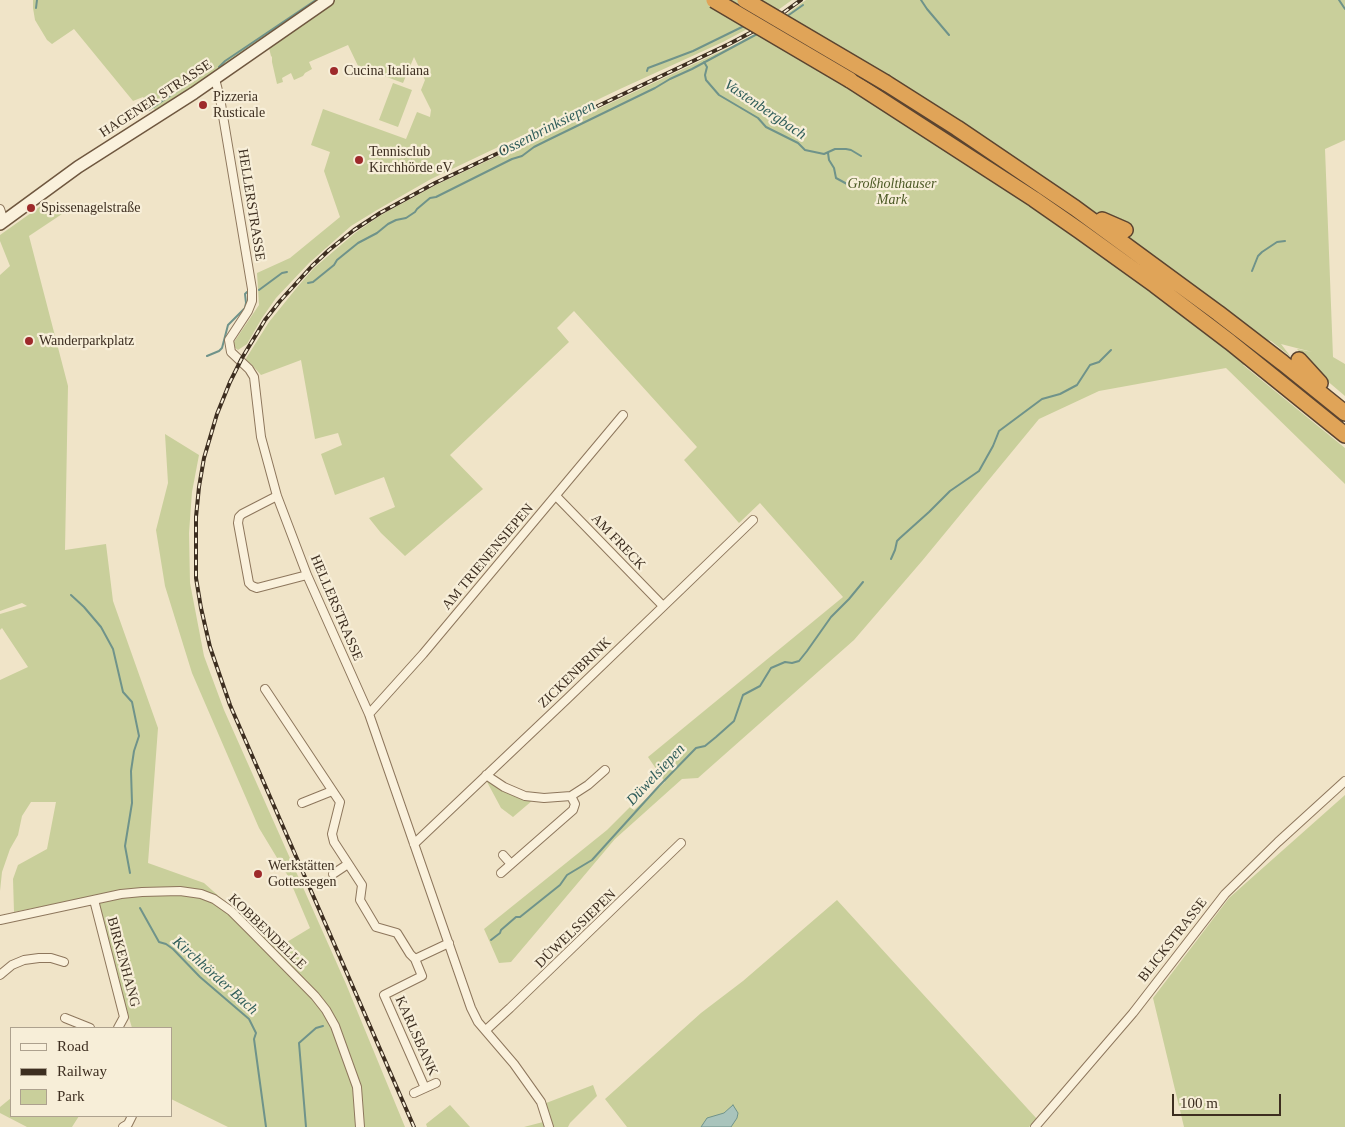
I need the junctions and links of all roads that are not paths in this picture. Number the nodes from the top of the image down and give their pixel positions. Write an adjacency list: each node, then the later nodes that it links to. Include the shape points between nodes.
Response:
1 (328, 0): 4 (main road, HAGENER STRASSE)
2 (714, 0): 5 (highway, bridge, via 808,54)
3 (745, 0): 6 (highway, bridge, via 886,83)
4 (215, 79): 7 (main road, HAGENER STRASSE); 16 (street, HELLERSTRASSE, via 252,289 252,301 229,340 230,348 254,377 261,436)
5 (1034, 199): 8 (highway); 12 (highway, via 1155,285)
6 (1075, 208): 9 (highway); 13 (highway)
7 (1, 218)
8 (1056, 224)
9 (1125, 230)
10 (1298, 360): 13 (highway)
11 (1251, 368): 12 (highway)
12 (1295, 395): 15 (highway)
13 (1345, 412)
14 (623, 415): 17 (street, AM TRIENENSIEPEN)
15 (1345, 435)
16 (277, 496): 19 (street, HELLERSTRASSE); 19 (street, via 238,517 249,583 257,588)
17 (556, 496): 20 (street, AM FRECK); 22 (street, AM TRIENENSIEPEN)
18 (753, 520): 20 (street, ZICKENBRINK)
19 (307, 575): 22 (street, HELLERSTRASSE)
20 (663, 606): 24 (street, ZICKENBRINK)
21 (265, 689): 26 (street)
22 (369, 714): 29 (street, HELLERSTRASSE)
23 (606, 770): 27 (street)
24 (486, 775): 27 (street, via 525,796); 29 (street, ZICKENBRINK)
25 (1345, 781): 53 (street, BLICKSTRASSE, via 1225,894 1133,1013)
26 (332, 791): 28 (street); 32 (street, via 340,802 332,834)
27 (571, 796): 33 (street, via 575,804 572,810)
28 (302, 803)
29 (414, 844): 38 (street, HELLERSTRASSE)
30 (681, 844): 45 (street, DÜWELSSIEPEN)
31 (503, 855): 33 (street)
32 (348, 864): 35 (street); 39 (street, via 362,885 360,900 376,927 397,933)
33 (511, 864): 34 (street)
34 (501, 873)
35 (333, 874)
36 (94, 900): 37 (street, KOBBENDELLE); 44 (street, BIRKENHANG, via 124,1017); 51 (street, KOBBENDELLE, via 142,892 193,892 207,896 232,911 326,1010 357,1087)
37 (0, 920)
38 (449, 944): 39 (street); 45 (street, HELLERSTRASSE, via 475,1016)
39 (415, 959): 47 (street, KARLSBANK, via 422,976 384,995)
40 (64, 962): 41 (street, via 50,958 24,960 12,964)
41 (0, 975)
42 (65, 1018): 43 (street)
43 (88, 1027)
44 (119, 1027)
45 (486, 1030): 52 (street, HELLERSTRASSE, via 541,1102)
46 (436, 1083): 47 (street, KARLSBANK)
47 (425, 1088): 48 (street, KARLSBANK)
48 (414, 1093)
49 (132, 1117): 50 (street)
50 (122, 1127)
51 (360, 1127)
52 (549, 1127)
53 (1035, 1127)

